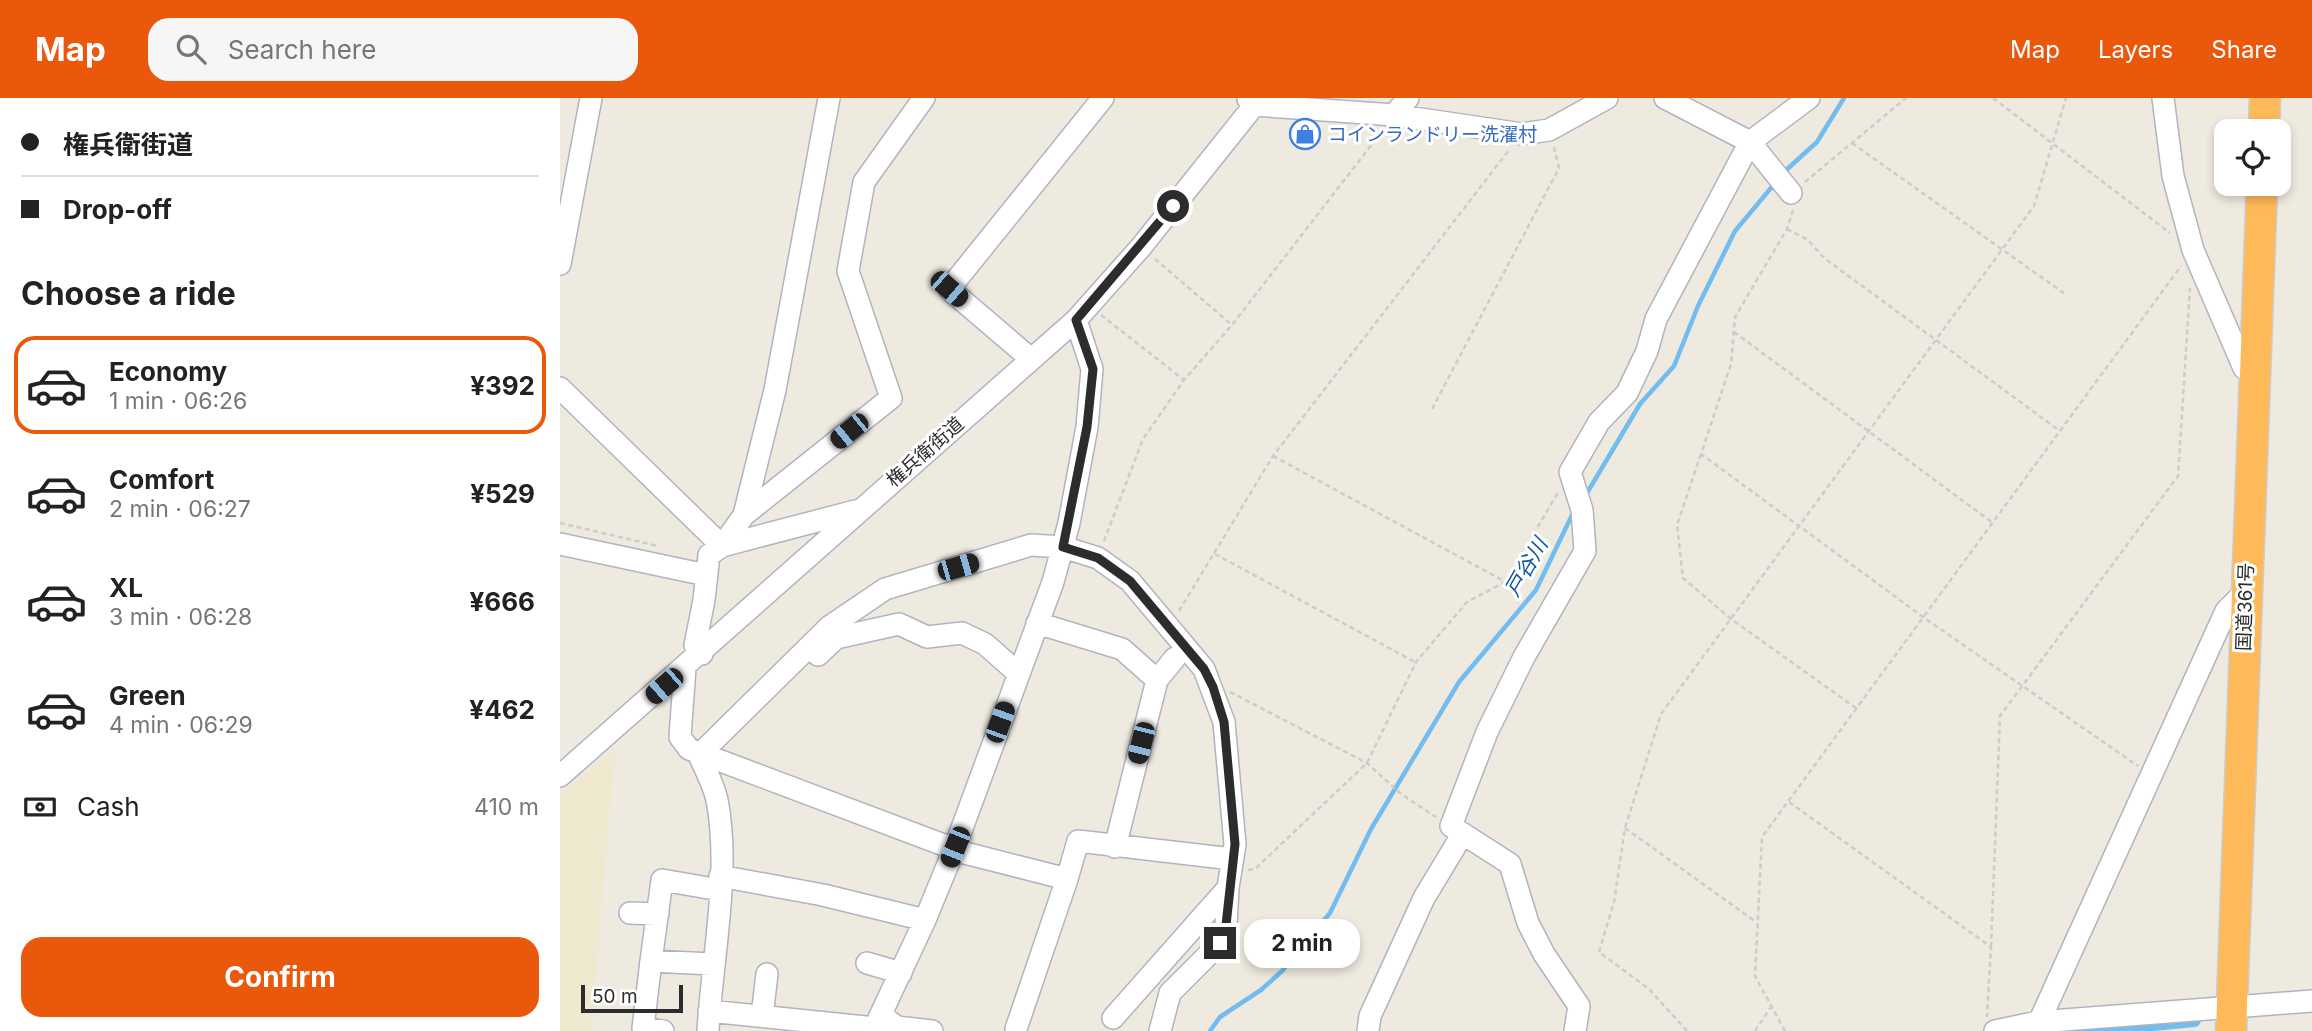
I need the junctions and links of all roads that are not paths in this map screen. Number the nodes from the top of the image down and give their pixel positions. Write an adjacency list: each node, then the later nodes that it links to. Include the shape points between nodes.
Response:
1 (592, 98): 17 (street)
2 (829, 98): 23 (street, via 775,390)
3 (924, 98): 23 (street, via 864,182 848,271 891,398)
4 (1103, 98): 19 (street, via 949,289)
5 (1408, 98): 12 (street)
6 (1607, 98): 12 (street, via 1549,130 1522,134)
7 (1665, 98): 14 (street)
8 (1809, 98): 14 (street)
9 (2163, 98): 20 (street, via 2173,176 2193,250 2244,368)
10 (2265, 98): 13 (highway)
11 (1253, 100): 12 (street); 18 (street, 権兵衛街道, via 1141,247)
12 (1394, 116)
13 (2264, 119)
14 (1750, 142): 15 (street); 37 (street, via 1656,319 1627,393 1599,422 1570,472 1581,503 1585,551 1487,732)
15 (1783, 181)
16 (2261, 196): 20 (highway, 国道361号)
17 (560, 264)
18 (1083, 312): 19 (street, 権兵衛街道); 26 (street, via 1093,369 1087,427)
19 (1031, 359): 22 (street, 権兵衛街道)
20 (2254, 375): 28 (highway, 国道361号)
21 (560, 388): 25 (street)
22 (858, 510): 25 (street); 30 (street, 権兵衛街道)
23 (744, 514): 25 (street)
24 (560, 544): 27 (street)
25 (722, 546): 27 (street, via 709,555)
26 (1063, 547): 29 (street); 35 (street, via 1031,545 886,589 828,626); 40 (street, via 1098,558 1130,581 1204,669 1224,722 1235,844)
27 (706, 575): 30 (street, via 695,634 695,645)
28 (2245, 592): 55 (highway, 国道361号); 59 (street, via 2226,611)
29 (1037, 623): 33 (street); 34 (street, via 1122,649)
30 (702, 654): 32 (street, 権兵衛街道)
31 (1175, 658): 34 (street)
32 (685, 668): 35 (street, via 680,737 689,749); 36 (street, 権兵衛街道)
33 (1018, 673): 35 (street, via 985,644 961,633 927,637 898,624 836,638); 38 (street)
34 (1157, 680): 39 (street)
35 (705, 757): 38 (street); 42 (street, via 717,798)
36 (560, 776)
37 (1457, 831): 64 (street, via 1370,1016); 65 (street, via 1510,864 1528,923 1578,1006)
38 (955, 847): 41 (street); 46 (street)
39 (1115, 847): 40 (street); 41 (street, via 1078,841)
40 (1232, 859): 43 (street)
41 (1067, 879): 60 (street)
42 (720, 883): 45 (street, via 662,880); 46 (street, via 823,895); 49 (street)
43 (1228, 888): 54 (street); 63 (street, via 1220,943 1170,993)
44 (630, 913): 45 (street)
45 (658, 914): 47 (street)
46 (925, 920): 50 (street)
47 (651, 961): 49 (street); 61 (street, via 643,1028)
48 (867, 963): 50 (street)
49 (712, 964): 56 (street)
50 (901, 973): 57 (street)
51 (767, 974): 53 (street)
52 (2312, 1002): 55 (street)
53 (762, 1016): 56 (street); 57 (street)
54 (1113, 1018)
55 (2232, 1019): 59 (street)
56 (708, 1021)
57 (877, 1025): 62 (street)
58 (1991, 1025): 59 (street)
59 (2037, 1026)
60 (1016, 1029)
61 (663, 1031)
62 (932, 1031)
63 (1160, 1031)
64 (1368, 1031)
65 (1575, 1031)

